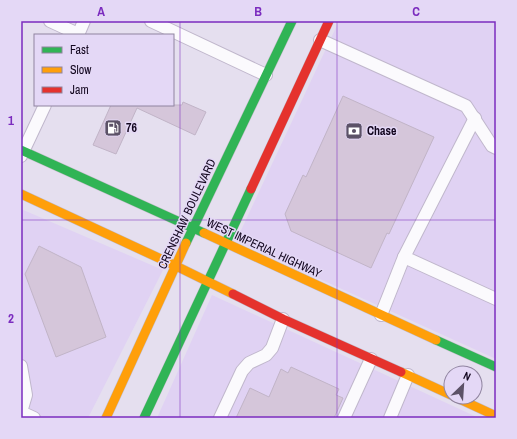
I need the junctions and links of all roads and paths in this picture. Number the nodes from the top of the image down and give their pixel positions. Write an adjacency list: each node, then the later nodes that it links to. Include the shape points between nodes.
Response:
1 (50, 21): 6 (lane)
2 (84, 21): 7 (lane)
3 (151, 21): 9 (lane)
4 (292, 21): 9 (main road, CRENSHAW BOULEVARD)
5 (329, 21): 8 (main road)
6 (76, 34)
7 (78, 34)
8 (320, 40): 11 (lane, via 466,106); 16 (main road)
9 (266, 75): 15 (main road, CRENSHAW BOULEVARD)
10 (45, 106): 13 (lane)
11 (475, 118): 12 (lane, via 492,146); 17 (lane)
12 (496, 148)
13 (22, 153): 15 (main road, WEST IMPERIAL HIGHWAY)
14 (21, 194): 18 (main road)
15 (193, 228): 16 (main road, WEST IMPERIAL HIGHWAY); 18 (main road, CRENSHAW BOULEVARD)
16 (226, 243): 19 (main road); 21 (main road, WEST IMPERIAL HIGHWAY)
17 (404, 257): 20 (lane); 21 (lane)
18 (176, 266): 19 (main road); 32 (main road, CRENSHAW BOULEVARD)
19 (208, 282): 22 (main road); 33 (main road)
20 (496, 299)
21 (381, 315): 25 (main road, WEST IMPERIAL HIGHWAY)
22 (283, 319): 23 (main road); 34 (lane, via 269,352 249,363 242,371)
23 (372, 359): 26 (main road); 35 (lane)
24 (21, 366): 29 (lane, via 26,395)
25 (496, 367)
26 (408, 375): 27 (main road); 36 (lane)
27 (443, 391)
28 (472, 405): 30 (main road)
29 (21, 413): 31 (lane)
30 (496, 416)
31 (34, 418)
32 (106, 418)
33 (144, 418)
34 (220, 418)
35 (344, 418)
36 (390, 418)

